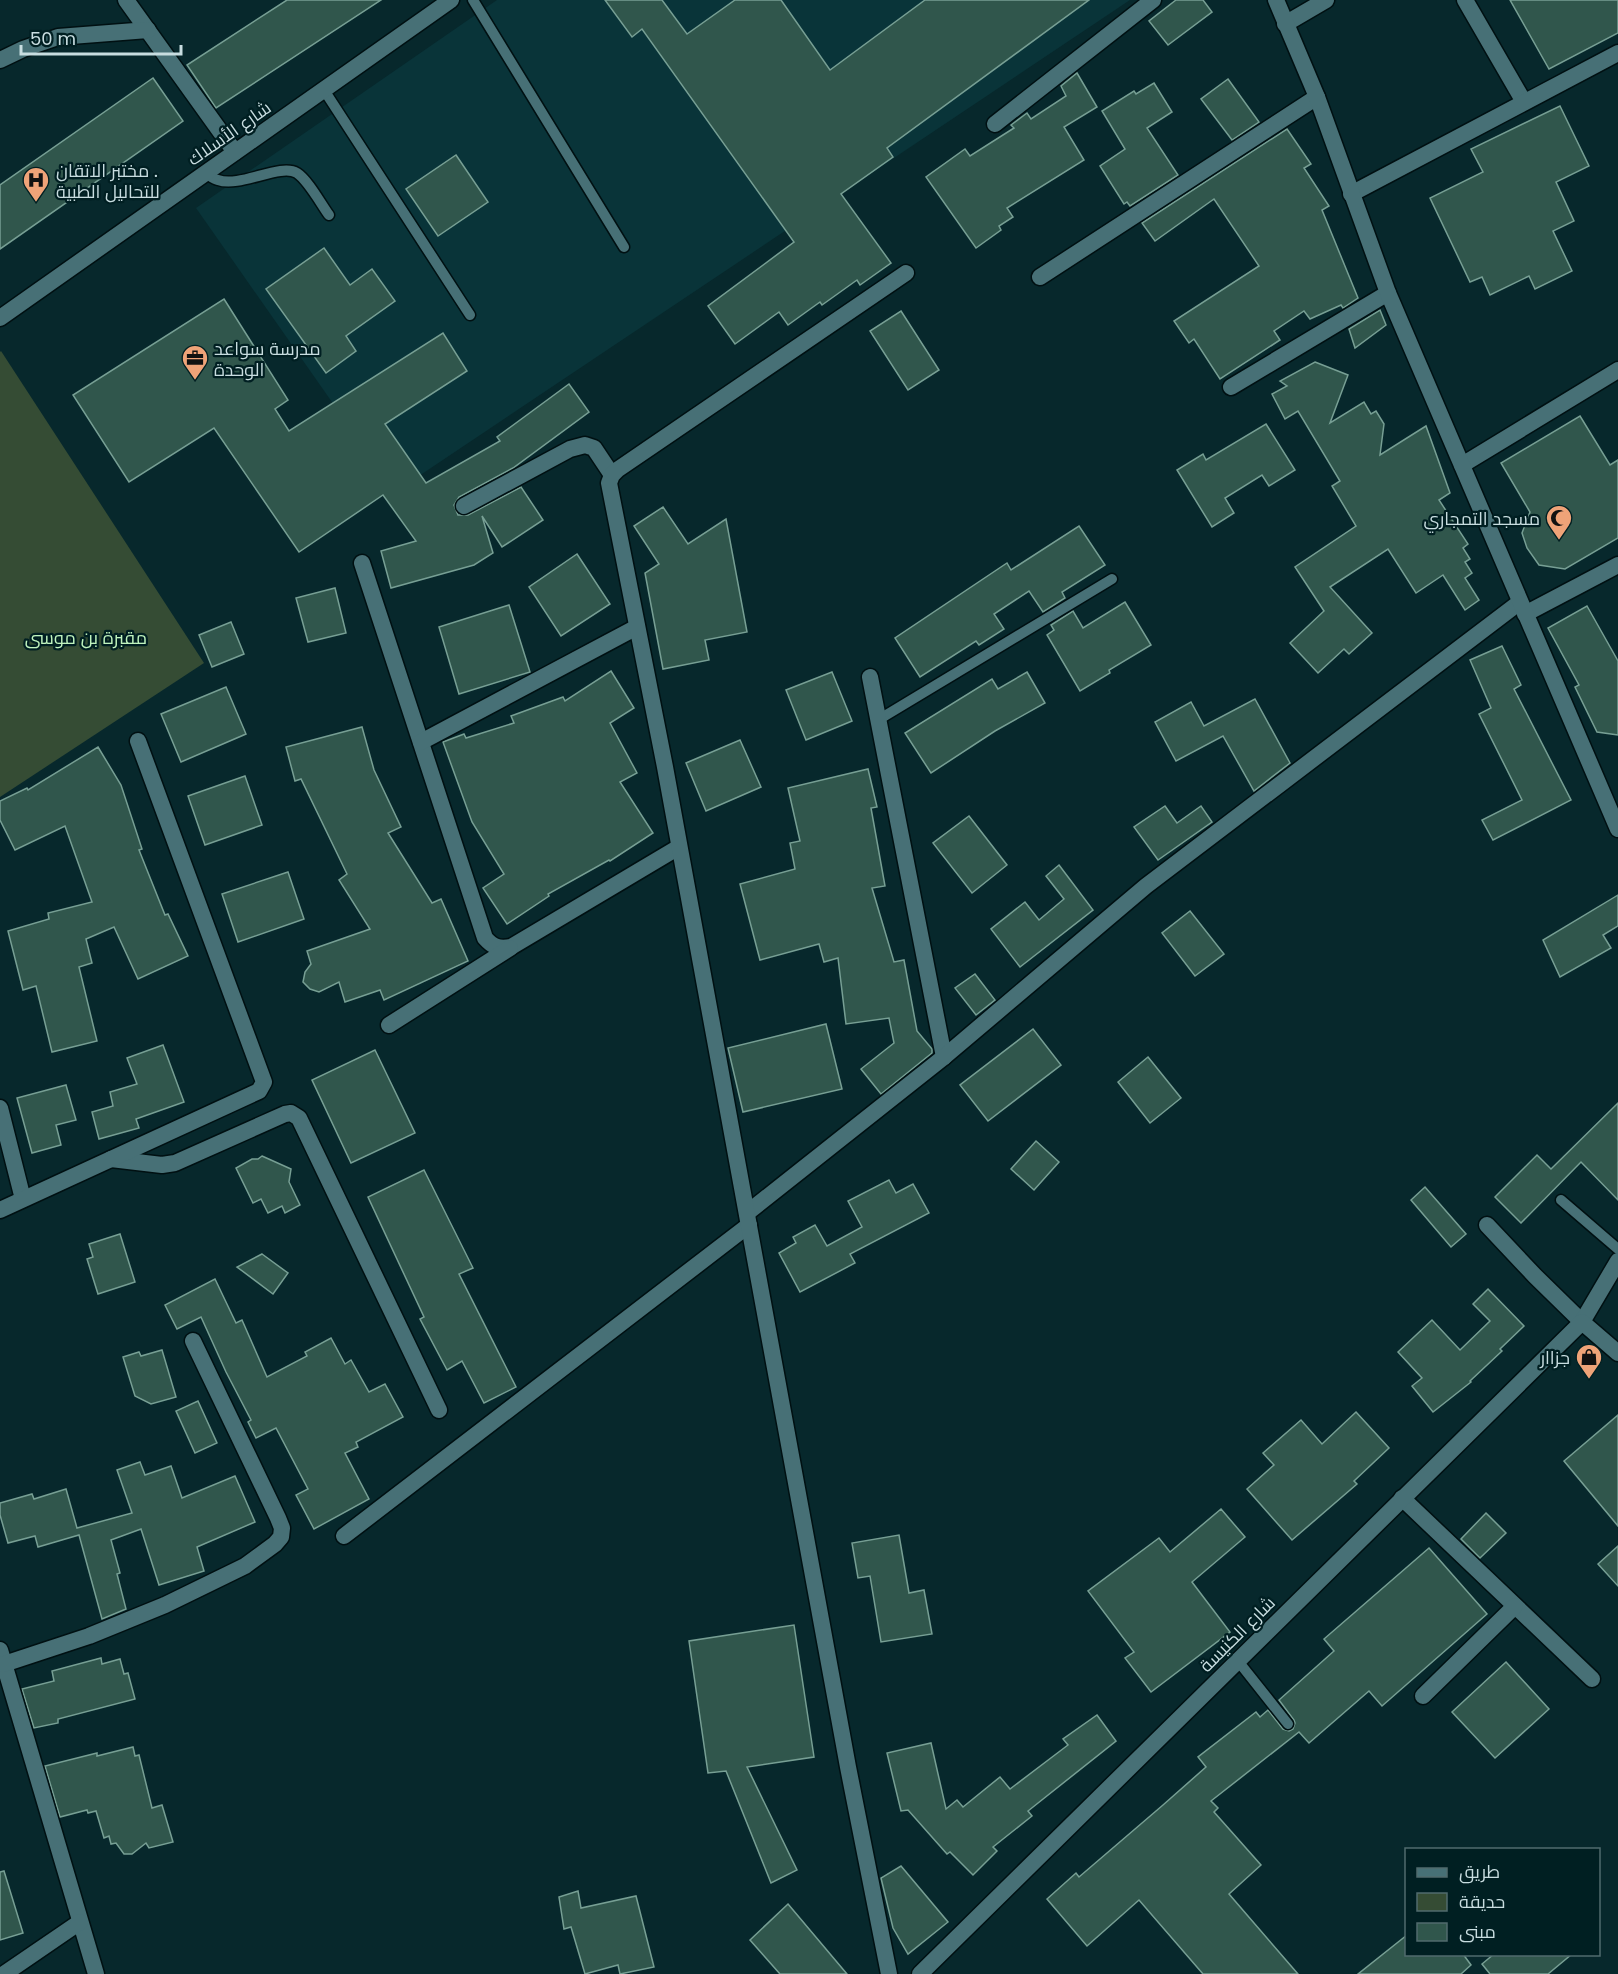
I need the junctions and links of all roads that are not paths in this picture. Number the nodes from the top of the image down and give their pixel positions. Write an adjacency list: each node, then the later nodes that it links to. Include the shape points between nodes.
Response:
1 (126, 0): 9 (street)
2 (451, 0): 12 (street, شارع الأسلاك)
3 (473, 0): 20 (lane)
4 (1153, 0): 15 (street)
5 (1326, 0): 8 (street)
6 (1465, 0): 14 (street)
7 (1280, 2): 8 (street)
8 (1285, 24): 13 (street)
9 (148, 30): 11 (street, via 58,37); 16 (street)
10 (1618, 53): 14 (street)
11 (0, 60)
12 (324, 90): 16 (street, شارع الأسلاك); 24 (lane)
13 (1317, 97): 18 (street); 22 (street)
14 (1524, 102): 18 (street)
15 (995, 124)
16 (235, 152): 17 (street, شارع الأسلاك)
17 (205, 173): 19 (lane, via 226,182 291,170 300,175); 25 (street, شارع الأسلاك)
18 (1350, 194): 23 (street)
19 (328, 215)
20 (624, 247)
21 (906, 273): 29 (street)
22 (1040, 277)
23 (1388, 293): 27 (street); 28 (street)
24 (470, 315)
25 (0, 318)
26 (1618, 370): 28 (street)
27 (1231, 387)
28 (1462, 465): 34 (street)
29 (612, 475): 30 (street, via 594,448 585,445 570,449); 35 (street, via 609,490)
30 (464, 507)
31 (362, 563): 39 (street)
32 (1618, 565): 34 (street)
33 (1112, 579): 37 (lane)
34 (1523, 608): 40 (street); 44 (street, via 1146,886)
35 (637, 627): 39 (street); 41 (street)
36 (870, 677): 37 (street)
37 (878, 720): 44 (street)
38 (138, 741): 46 (street, via 264,1082 259,1091)
39 (421, 742): 42 (street, via 485,938 498,949)
40 (1618, 829)
41 (679, 847): 42 (street); 50 (street)
42 (511, 947): 43 (street)
43 (389, 1025)
44 (944, 1057): 50 (street)
45 (0, 1108): 47 (street)
46 (110, 1159): 47 (street); 57 (street, via 162,1165 285,1114 299,1118)
47 (23, 1199): 49 (street)
48 (1561, 1200): 52 (lane)
49 (0, 1210)
50 (748, 1219): 59 (street); 69 (street)
51 (1487, 1225): 54 (street)
52 (1618, 1249)
53 (1618, 1261): 54 (street, شارع الكنيسة)
54 (1582, 1322): 56 (street); 58 (street, شارع الكنيسة)
55 (192, 1341): 61 (street, via 278,1518 281,1537 246,1566 165,1605 89,1636)
56 (1618, 1353)
57 (439, 1410)
58 (1402, 1498): 60 (street); 62 (street, شارع الكنيسة)
59 (344, 1536)
60 (1515, 1606): 63 (street); 64 (street)
61 (2, 1657): 66 (street)
62 (1238, 1661): 65 (lane); 70 (street, شارع الكنيسة)
63 (1592, 1679)
64 (1423, 1695)
65 (1288, 1724)
66 (80, 1922): 67 (street); 68 (street)
67 (4, 1974)
68 (96, 1974)
69 (889, 1974)
70 (920, 1974)

